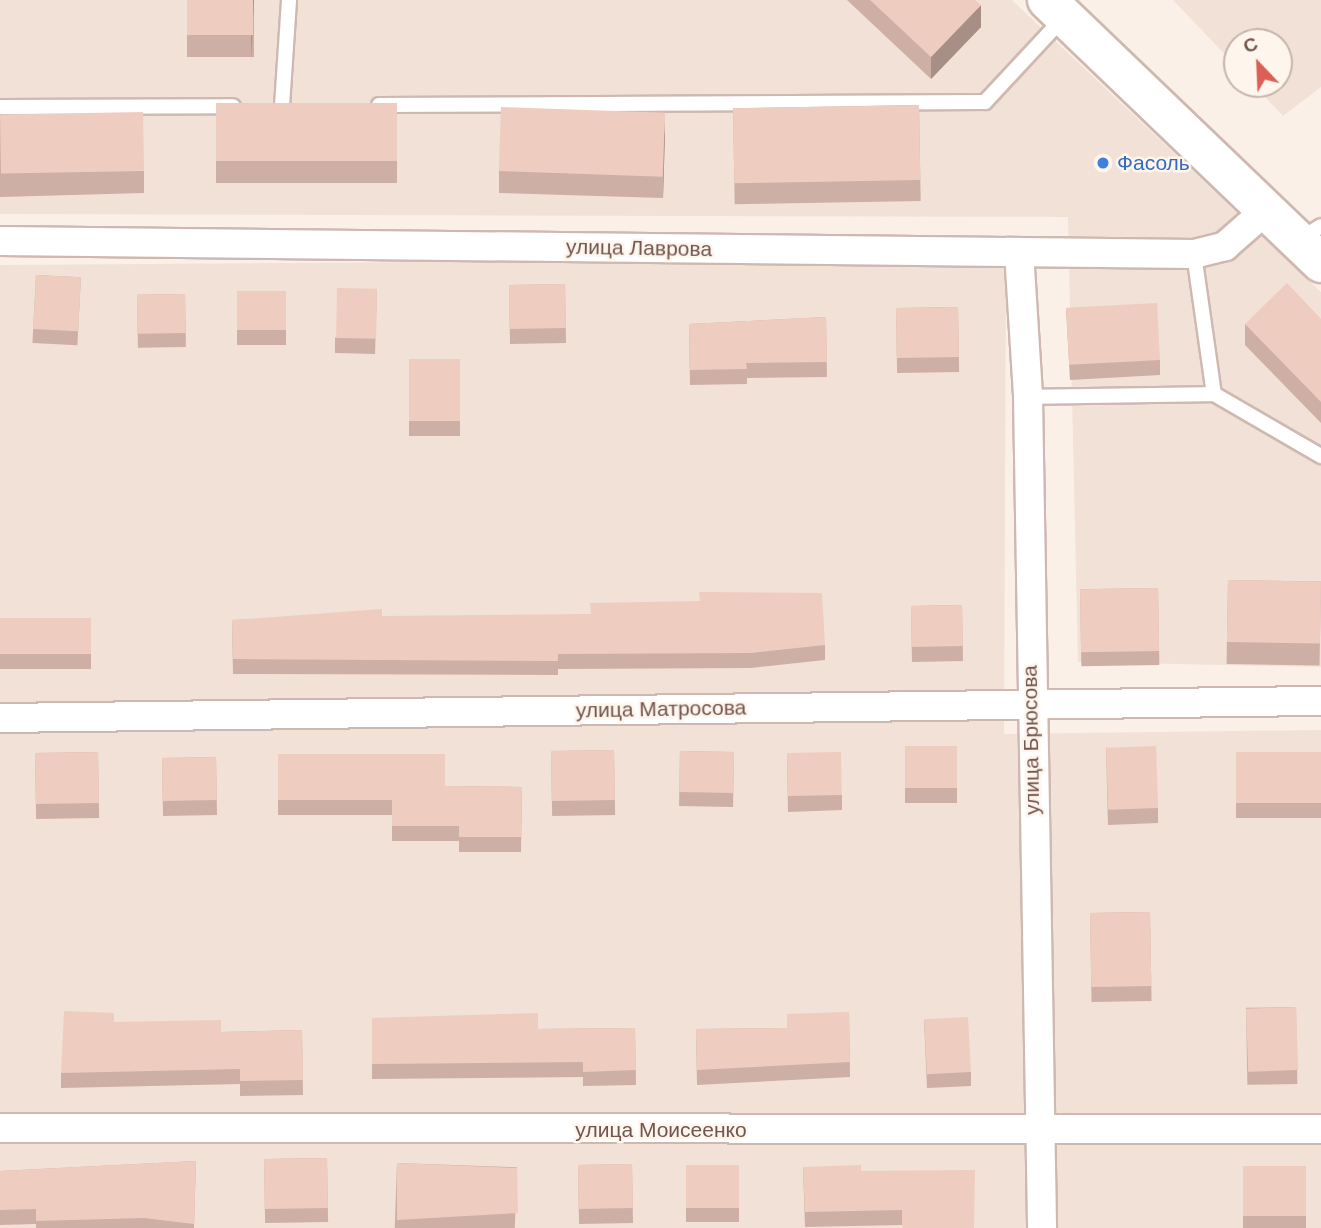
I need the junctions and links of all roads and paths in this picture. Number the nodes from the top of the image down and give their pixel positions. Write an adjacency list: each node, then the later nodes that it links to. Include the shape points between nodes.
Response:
1 (289, 0): 4 (lane, via 275,106)
2 (1056, 8): 3 (lane, via 985,102); 5 (street)
3 (364, 105)
4 (0, 107)
5 (1265, 211): 7 (street); 9 (street, улица Лаврова, via 1225,246)
6 (0, 241): 8 (street, улица Лаврова)
7 (1313, 244)
8 (1019, 252): 9 (street, улица Лаврова); 11 (street, улица Брюсова)
9 (1194, 254): 10 (lane)
10 (1214, 394): 11 (lane); 12 (lane)
11 (1028, 397): 14 (street, улица Брюсова)
12 (1321, 456)
13 (1321, 701): 14 (street, улица Матросова)
14 (1030, 705): 15 (street, улица Матросова); 18 (street, улица Брюсова)
15 (0, 718)
16 (0, 1128): 18 (street, улица Моисеенко)
17 (1321, 1129): 18 (street, улица Моисеенко)
18 (1040, 1131): 19 (street, улица Брюсова)
19 (1042, 1228)

